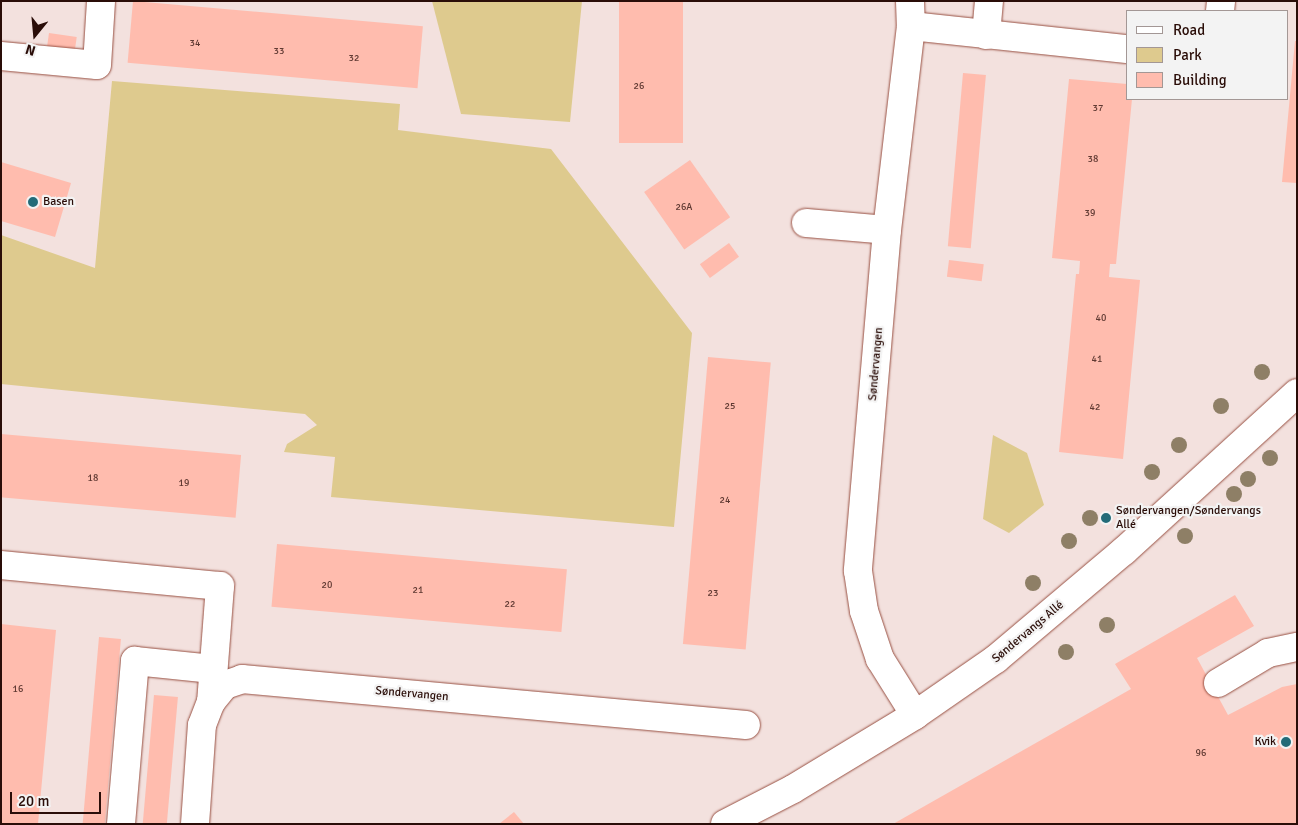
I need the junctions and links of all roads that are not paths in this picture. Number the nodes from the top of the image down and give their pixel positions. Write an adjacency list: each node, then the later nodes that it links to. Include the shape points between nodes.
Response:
1 (102, 1): 6 (street, via 97,65)
2 (989, 1): 4 (street)
3 (910, 14): 4 (street); 8 (street, Søndervangen)
4 (986, 35): 5 (street)
5 (1126, 48)
6 (1, 56)
7 (806, 223): 8 (street)
8 (887, 230): 15 (street, Søndervangen, via 858,571 864,611 880,658)
9 (1297, 393): 15 (street, Søndervangs Allé, via 1052,613 996,659)
10 (1, 565): 12 (street, via 220,586)
11 (1297, 647): 13 (street, via 1268,653)
12 (213, 669): 14 (street); 17 (street, via 135,661)
13 (1218, 683)
14 (211, 702): 16 (street, Søndervangen, via 225,685 242,679); 18 (street, Søndervangen, via 202,724)
15 (915, 714): 19 (street, Søndervangs Allé, via 793,789)
16 (746, 725)
17 (121, 824)
18 (195, 824)
19 (725, 824)

